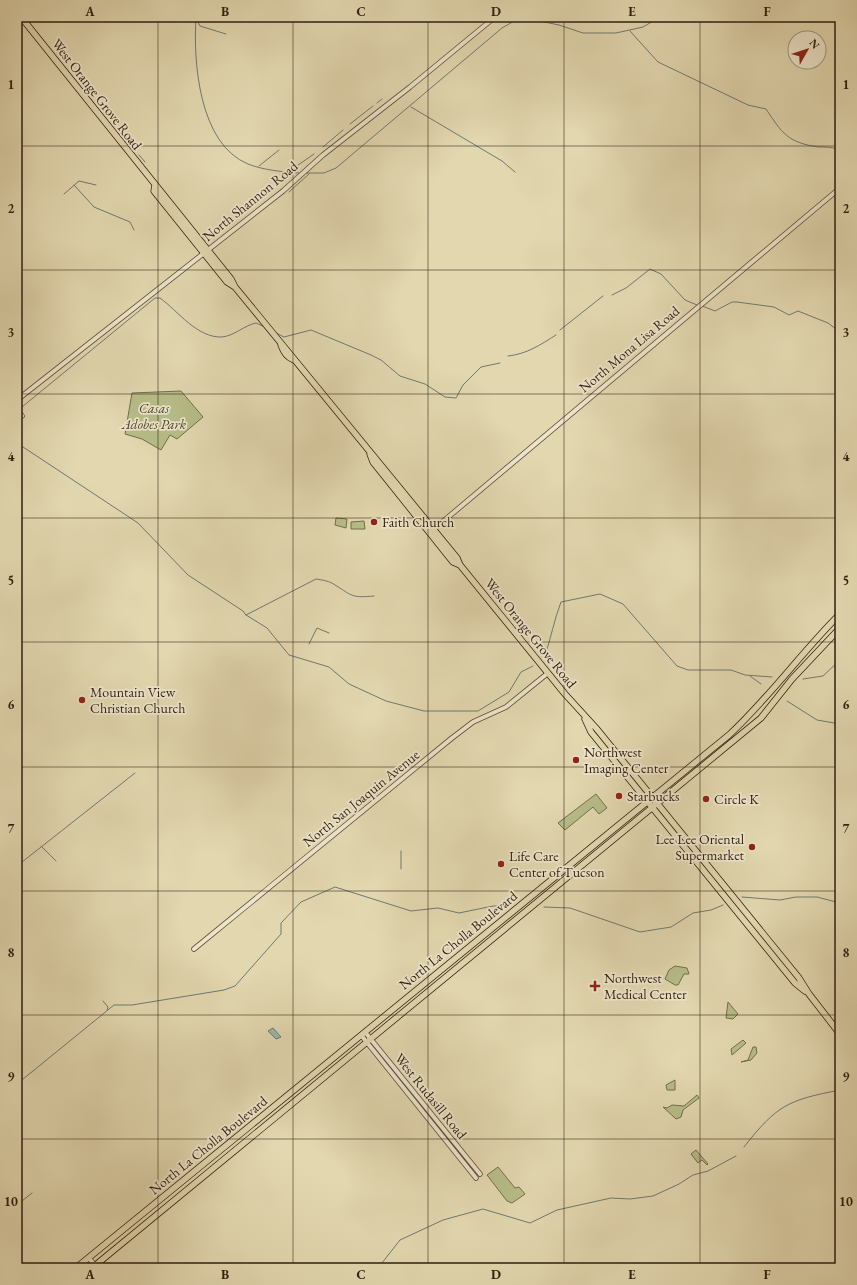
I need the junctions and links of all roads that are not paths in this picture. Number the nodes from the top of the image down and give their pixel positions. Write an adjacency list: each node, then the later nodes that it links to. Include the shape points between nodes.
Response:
1 (21, 17): 4 (main road, West Orange Grove Road, via 158,187)
2 (495, 17): 4 (street, North Shannon Road)
3 (840, 188): 9 (street, North Mona Lisa Road)
4 (206, 252): 5 (street, North Shannon Road); 8 (main road, West Orange Grove Road, via 227,282 235,287 281,344 283,351 295,360)
5 (17, 400)
6 (17, 409): 7 (street, via 22,416)
7 (17, 420)
8 (370, 454): 9 (main road, West Orange Grove Road); 10 (main road, West Orange Grove Road, via 373,462 421,522 454,562)
9 (434, 529): 10 (main road, West Orange Grove Road)
10 (460, 565): 13 (main road, West Orange Grove Road)
11 (840, 614): 15 (main road, North La Cholla Boulevard, via 754,712)
12 (840, 628): 17 (main road, North La Cholla Boulevard, via 792,679 761,718)
13 (548, 673): 14 (main road, West Orange Grove Road); 21 (street, North San Joaquin Avenue, via 506,707 480,718 458,734)
14 (584, 716): 15 (main road, West Orange Grove Road); 16 (main road, West Orange Grove Road, via 591,732)
15 (653, 797): 16 (main road, North La Cholla Boulevard); 17 (main road, West Orange Grove Road)
16 (647, 802): 18 (main road, West Orange Grove Road); 23 (main road, North La Cholla Boulevard)
17 (658, 803): 18 (main road, North La Cholla Boulevard); 20 (main road, West Orange Grove Road)
18 (652, 808): 19 (main road, West Orange Grove Road); 25 (main road, North La Cholla Boulevard)
19 (709, 877): 20 (main road, via 713,877 727,894); 22 (main road, West Orange Grove Road, via 795,983)
20 (739, 903): 22 (main road, West Orange Grove Road)
21 (194, 949)
22 (809, 994): 24 (main road, West Orange Grove Road)
23 (363, 1034): 25 (street, West Rudasill Road); 28 (main road, North La Cholla Boulevard)
24 (840, 1034)
25 (369, 1041): 26 (street, West Rudasill Road); 27 (street, West Rudasill Road); 29 (main road, North La Cholla Boulevard)
26 (480, 1174)
27 (476, 1178)
28 (89, 1258): 29 (street); 30 (main road, North La Cholla Boulevard)
29 (95, 1267)
30 (76, 1268)

